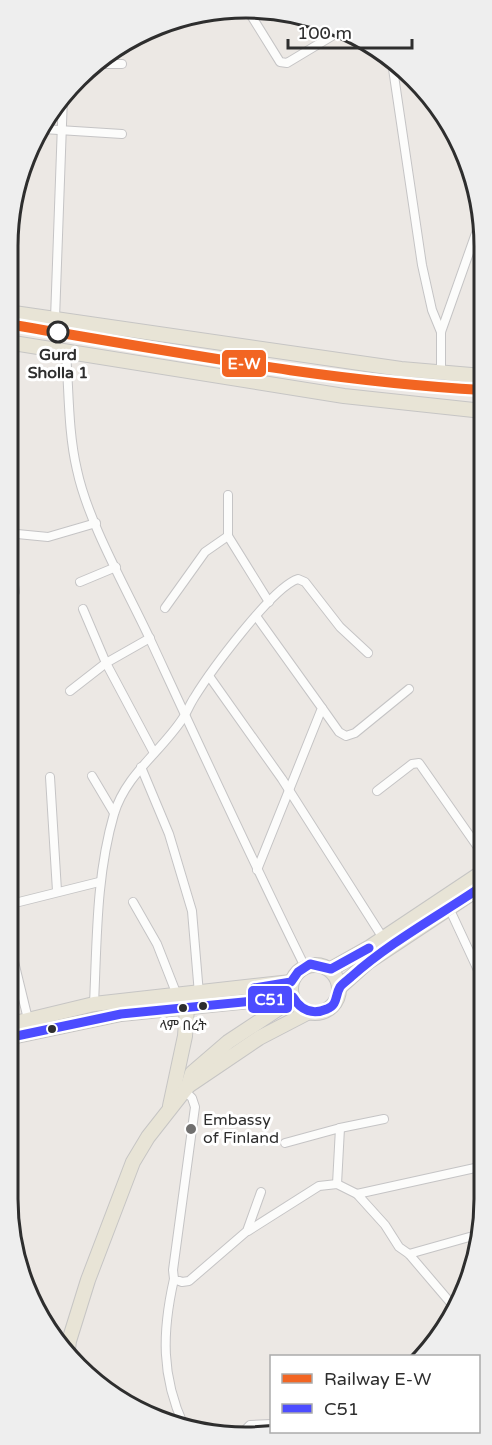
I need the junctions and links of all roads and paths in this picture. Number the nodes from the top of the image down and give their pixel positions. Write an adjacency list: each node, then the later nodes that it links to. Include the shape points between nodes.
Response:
1 (253, 18): 2 (street, via 280,62 287,63)
2 (333, 35)
3 (109, 63): 4 (street)
4 (122, 64)
5 (395, 74): 13 (street, via 422,265)
6 (62, 111): 8 (street)
7 (50, 130): 8 (street)
8 (60, 131): 9 (street); 12 (street)
9 (122, 134)
10 (474, 239): 13 (street)
11 (18, 313): 12 (main road)
12 (55, 319): 16 (main road)
13 (441, 332): 16 (street)
14 (18, 344): 15 (main road)
15 (66, 352): 18 (main road, via 344,396); 20 (street, via 77,470)
16 (441, 374): 17 (main road)
17 (474, 375)
18 (474, 410)
19 (228, 495): 22 (street)
20 (96, 523): 21 (street, via 48,537); 23 (street)
21 (18, 536)
22 (228, 536): 25 (street); 26 (street, via 205,552)
23 (116, 567): 24 (street); 29 (street)
24 (80, 582)
25 (269, 602): 28 (street); 30 (street, via 289,582 305,582 340,627)
26 (165, 608)
27 (82, 609): 31 (street)
28 (256, 616): 32 (street); 35 (street)
29 (150, 638): 31 (street); 36 (street)
30 (368, 653)
31 (106, 663): 34 (street); 37 (street)
32 (209, 676): 36 (street); 42 (street)
33 (409, 689): 35 (street, via 346,736)
34 (70, 691)
35 (322, 708): 42 (street)
36 (184, 717): 37 (street); 45 (street)
37 (154, 753): 38 (street)
38 (141, 767): 43 (street); 60 (street, via 169,834 192,911)
39 (92, 776): 43 (street)
40 (50, 777): 48 (street)
41 (377, 791): 44 (street, via 412,764 419,764)
42 (289, 793): 45 (street); 53 (street)
43 (114, 813): 47 (street)
44 (474, 842)
45 (257, 870): 55 (street)
46 (474, 878): 53 (main road)
47 (99, 882): 48 (street); 62 (street)
48 (57, 891): 50 (street)
49 (474, 892): 52 (main road)
50 (18, 902)
51 (133, 902): 61 (street, via 158,944)
52 (450, 910): 54 (street); 58 (main road, via 368,962)
53 (383, 938): 56 (main road)
54 (474, 962)
55 (305, 967): 56 (main road, via 318,964); 59 (main road, via 298,972)
56 (331, 969): 58 (main road)
57 (18, 976): 65 (street)
58 (340, 987): 64 (main road, via 331,1008)
59 (292, 993): 60 (main road); 63 (main road); 64 (main road); 68 (main road, via 214,1053 192,1073)
60 (199, 994): 61 (main road)
61 (177, 995): 62 (main road)
62 (94, 1004): 65 (main road)
63 (187, 1008): 67 (main road, via 121,1014); 69 (main road)
64 (309, 1012): 68 (main road, via 259,1038)
65 (28, 1019): 66 (main road)
66 (18, 1022)
67 (18, 1036)
68 (187, 1088): 69 (main road); 80 (street, via 195,1107)
69 (169, 1111): 82 (main road, via 133,1162)
70 (384, 1119): 71 (street)
71 (340, 1128): 72 (street); 74 (street)
72 (285, 1143)
73 (474, 1168): 76 (street)
74 (337, 1184): 76 (street); 77 (street, via 319,1186)
75 (261, 1192): 77 (street)
76 (357, 1194): 79 (street)
77 (247, 1231): 80 (street, via 189,1281)
78 (471, 1237): 79 (street)
79 (409, 1254): 81 (street)
80 (174, 1280): 83 (street, via 165,1350 172,1400)
81 (449, 1301)
82 (65, 1337)
83 (180, 1417)
84 (270, 1424): 85 (street)
85 (248, 1427)

